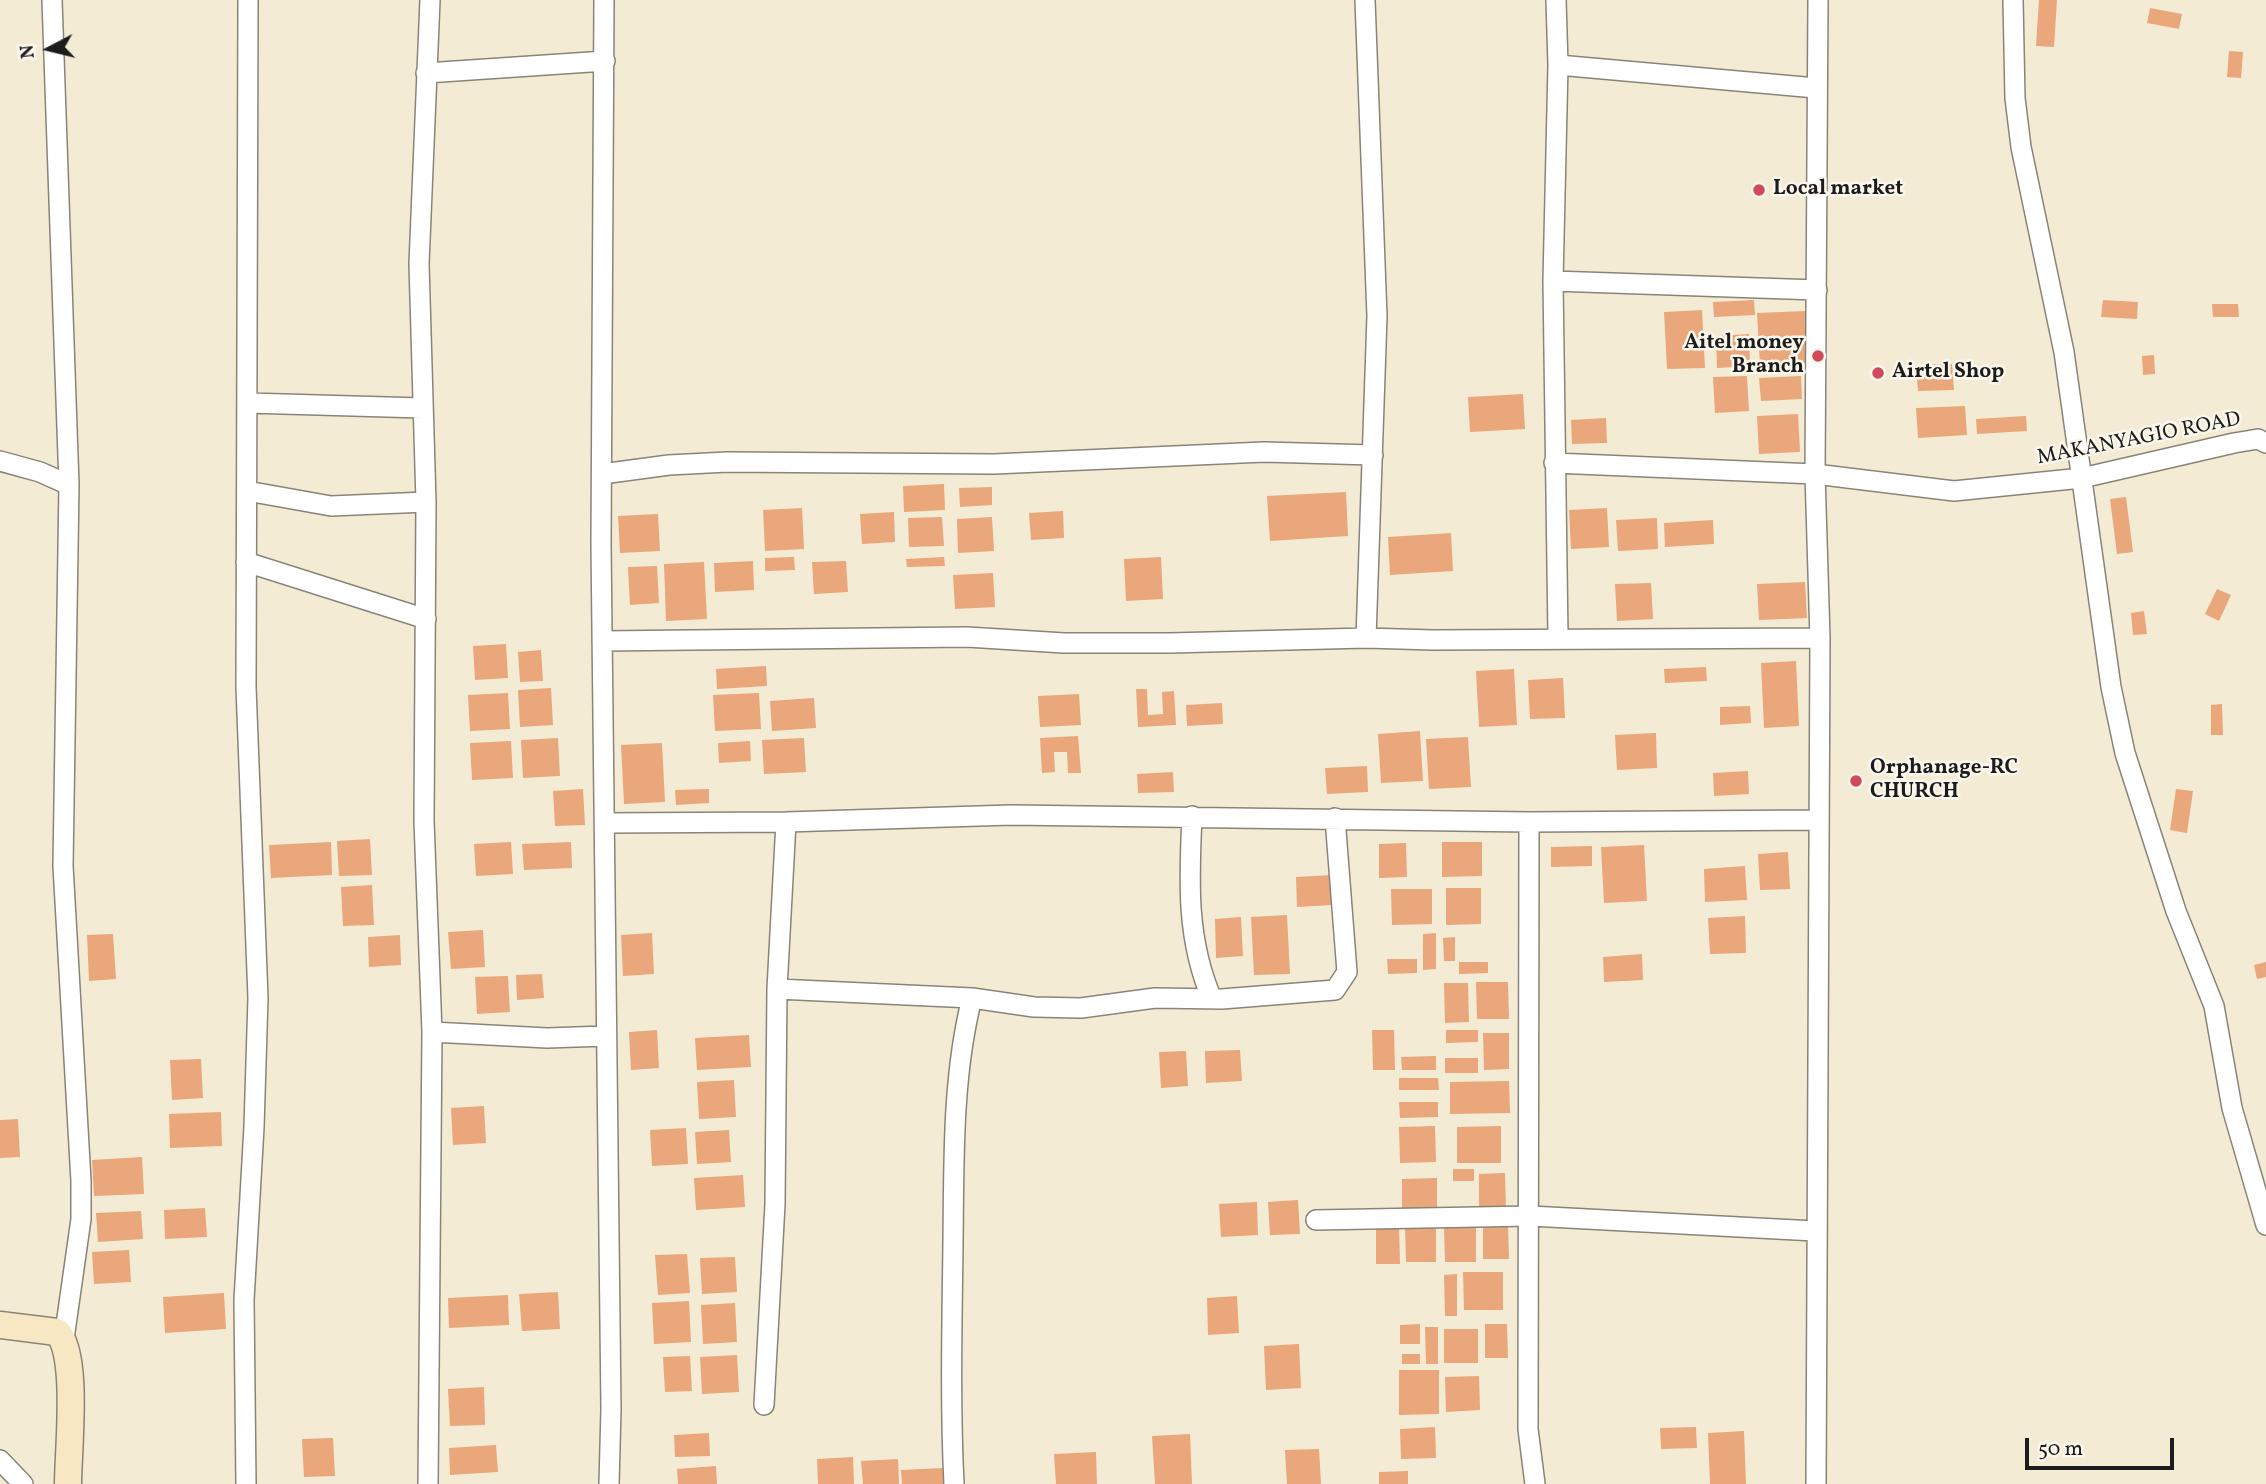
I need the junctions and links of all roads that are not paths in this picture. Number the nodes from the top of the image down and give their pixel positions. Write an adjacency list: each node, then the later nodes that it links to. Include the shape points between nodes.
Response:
1 (52, 0): 24 (street)
2 (248, 0): 15 (street)
3 (430, 0): 11 (street)
4 (604, 0): 9 (street)
5 (1364, 0): 18 (street, via 1377,316)
6 (1556, 0): 10 (street)
7 (1818, 0): 12 (street)
8 (2012, 0): 23 (street, via 2021,147 2058,317)
9 (605, 61): 11 (street); 21 (street)
10 (1558, 65): 12 (street); 13 (street)
11 (426, 73): 16 (street, via 419,264)
12 (1816, 88): 14 (street)
13 (1553, 281): 14 (street); 20 (street)
14 (1817, 290): 22 (street)
15 (248, 403): 16 (street); 25 (street)
16 (422, 408): 26 (street)
17 (2265, 441): 23 (street, MAKANYAGIO ROAD, via 2181,453)
18 (1373, 454): 21 (street, via 1264,452 984,464 727,462); 30 (street)
19 (0, 461): 24 (street)
20 (1554, 463): 22 (street, MAKANYAGIO ROAD); 29 (street)
21 (602, 474): 32 (street)
22 (1815, 474): 23 (street, MAKANYAGIO ROAD, via 1954,491); 31 (street)
23 (2082, 478): 46 (street, via 2111,687 2125,753 2176,911 2214,1006 2232,1108)
24 (69, 485): 49 (street, via 63,866 81,1219)
25 (247, 491): 26 (street, via 331,506); 27 (street)
26 (426, 502): 28 (street)
27 (246, 562): 28 (street); 54 (street, via 249,821 258,998 244,1300)
28 (426, 619): 42 (street, via 424,821)
29 (1558, 637): 30 (street); 31 (street)
30 (1366, 638): 32 (street, via 1170,643 967,638)
31 (1820, 638): 35 (street)
32 (602, 641): 38 (street)
33 (1192, 816): 34 (street); 37 (street, via 1011,815); 41 (street, via 1188,884 1192,938)
34 (1335, 818): 36 (street); 41 (street, via 1347,962 1342,982 1323,993)
35 (1819, 820): 36 (street); 47 (street)
36 (1529, 821): 44 (street)
37 (786, 822): 38 (street); 39 (street)
38 (605, 823): 43 (street)
39 (777, 989): 40 (street); 50 (street, via 775,1204)
40 (972, 998): 41 (street, via 1081,1008 1155,998); 57 (street, via 954,1144 950,1404)
41 (1212, 999)
42 (432, 1032): 43 (street); 55 (street)
43 (605, 1036): 56 (street)
44 (1530, 1216): 45 (street); 47 (street); 58 (street, via 1528,1429)
45 (1316, 1220)
46 (2266, 1225)
47 (1815, 1231): 59 (street)
48 (0, 1325): 49 (street, via 58,1332)
49 (64, 1339): 53 (street, via 69,1371)
50 (764, 1405)
51 (0, 1460): 52 (street)
52 (21, 1483)
53 (68, 1484)
54 (246, 1484)
55 (428, 1484)
56 (609, 1484)
57 (954, 1484)
58 (1535, 1484)
59 (1816, 1484)

